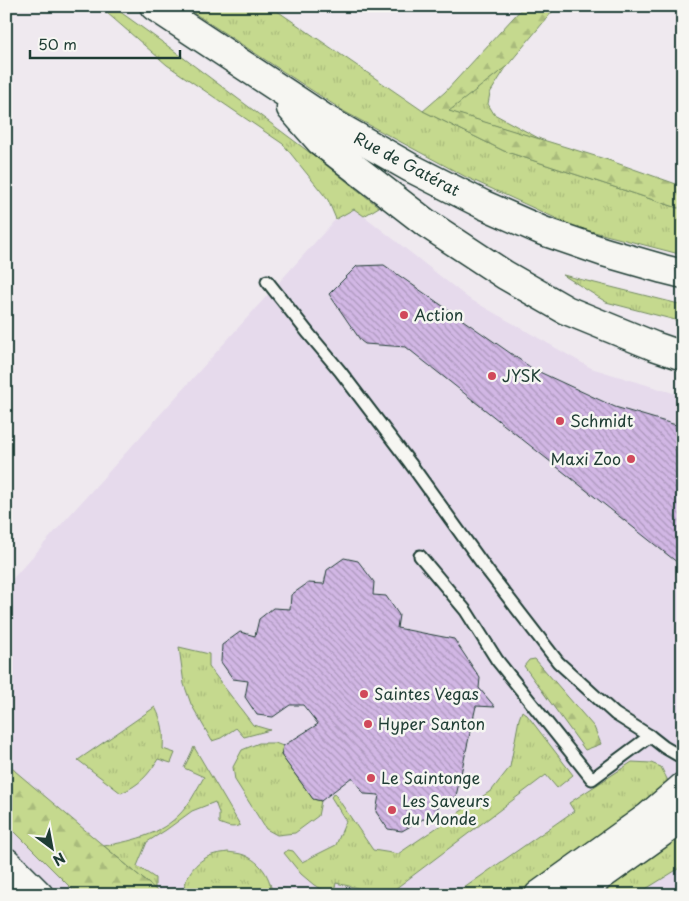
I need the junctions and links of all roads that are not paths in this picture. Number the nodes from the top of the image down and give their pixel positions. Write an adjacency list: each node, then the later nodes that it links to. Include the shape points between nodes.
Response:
1 (154, 6): 2 (main road, Rue de Gatérat)
2 (263, 77): 3 (main road, Rue de Gatérat, via 325,119 484,205 543,231); 5 (main road, via 320,141 426,223 566,310)
3 (683, 274)
4 (267, 281): 7 (lane, via 340,371 558,662 615,714)
5 (683, 356)
6 (420, 556): 7 (lane, via 466,611 497,660 592,780)
7 (650, 736): 8 (lane)
8 (683, 758)
9 (683, 787): 15 (main road, via 648,817)
10 (683, 802): 13 (main road, via 599,864)
11 (683, 817): 13 (main road)
12 (6, 862): 14 (main road)
13 (582, 889)
14 (39, 895)
15 (539, 895)

